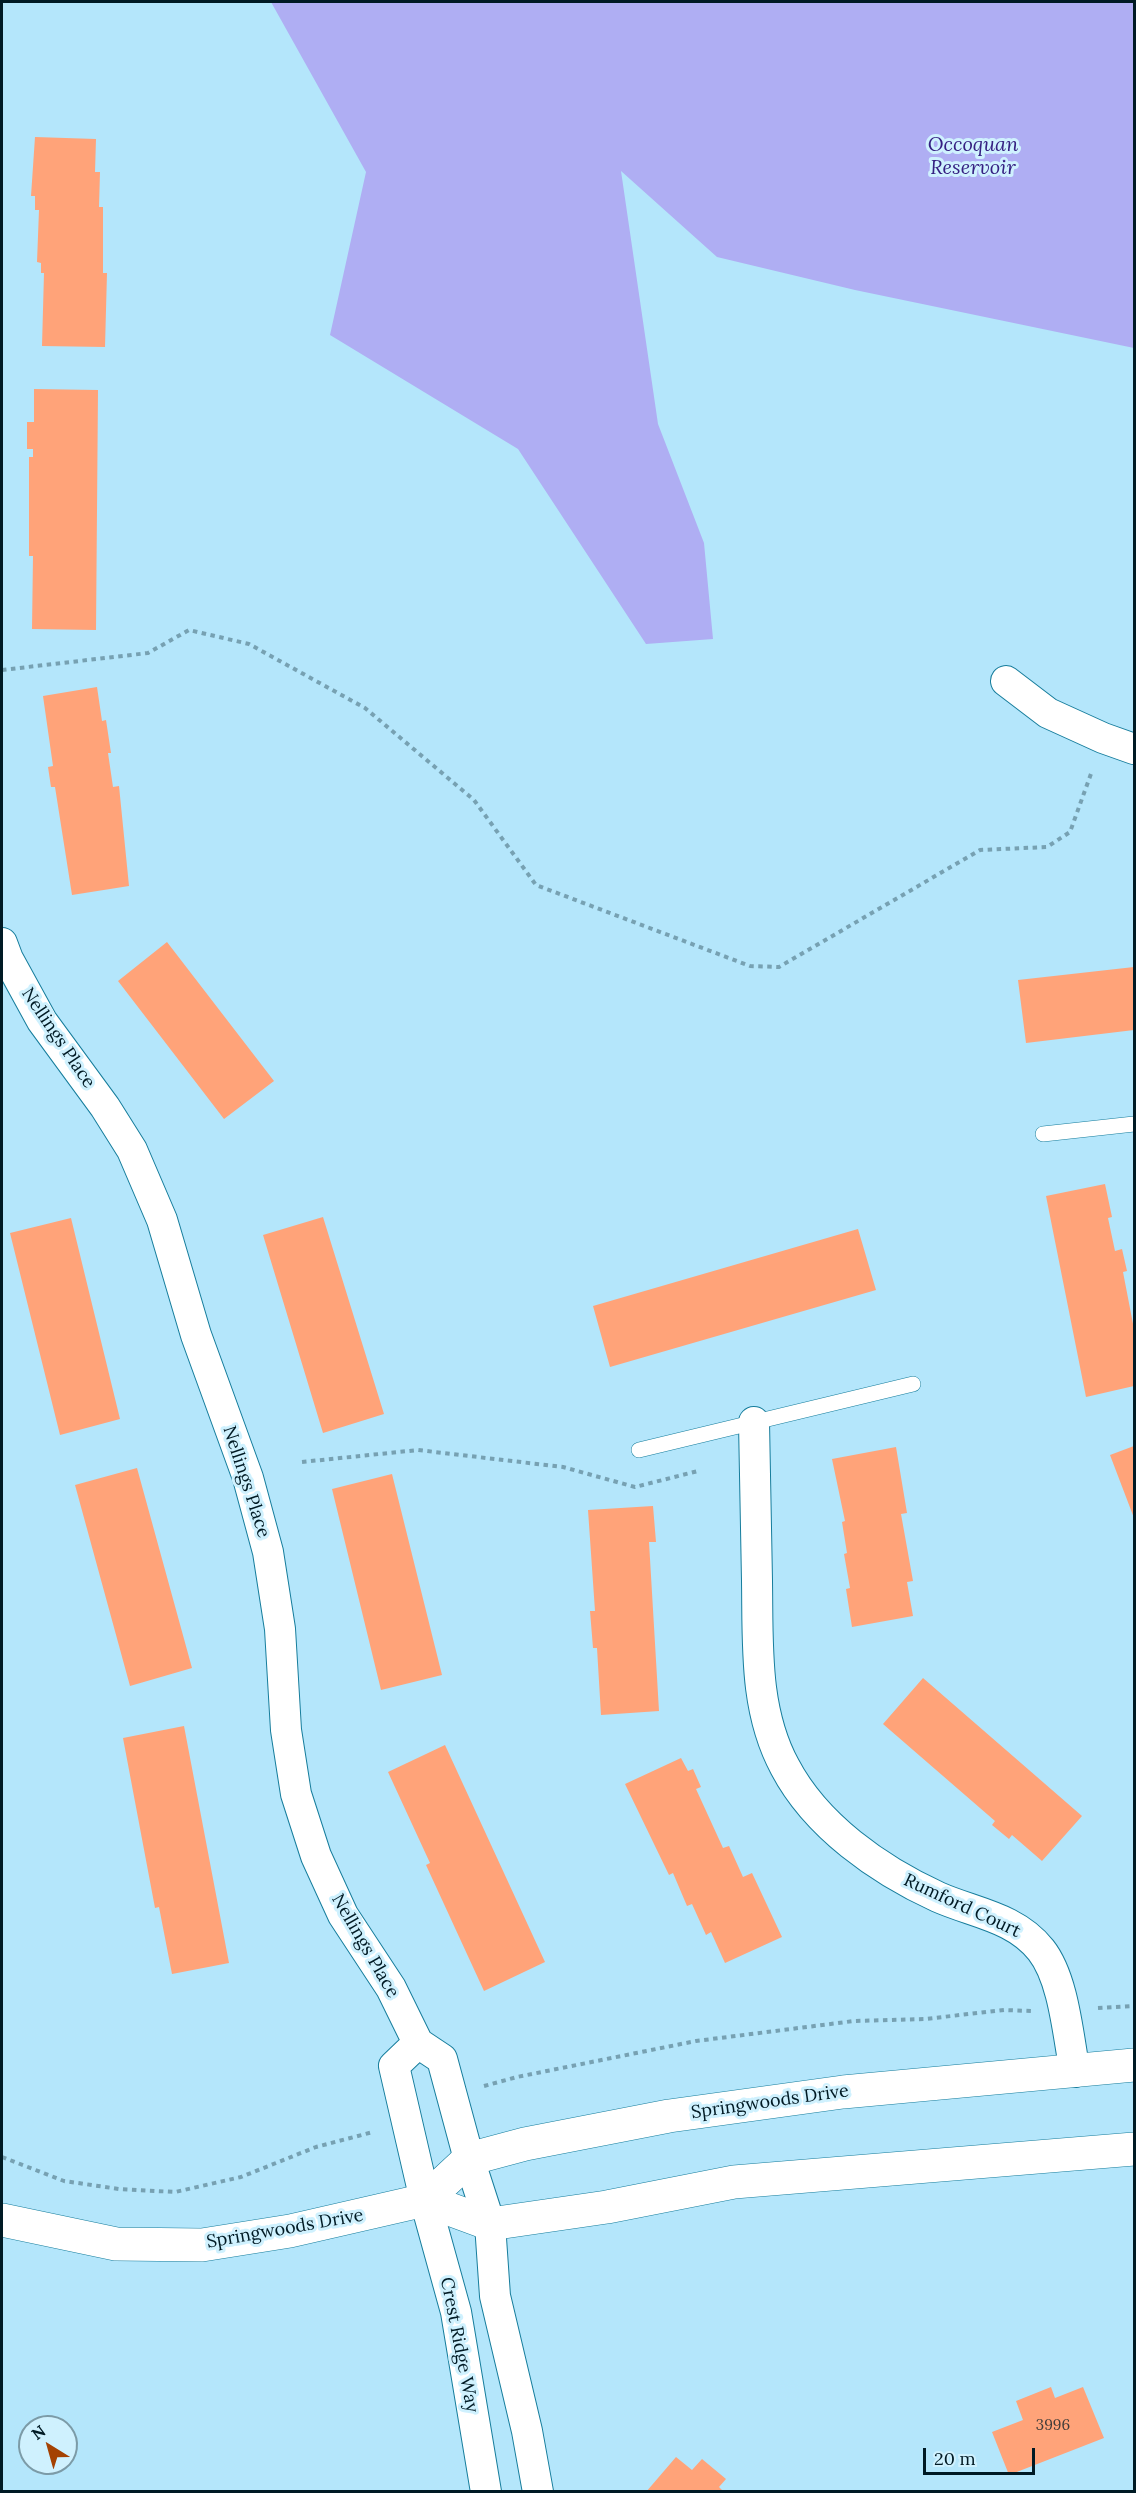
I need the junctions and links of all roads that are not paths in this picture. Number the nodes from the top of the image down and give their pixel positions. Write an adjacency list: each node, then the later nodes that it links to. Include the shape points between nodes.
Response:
1 (1006, 681): 2 (street, via 1048,713)
2 (1134, 749)
3 (2, 943): 9 (street, Nellings Place, via 42,1021 132,1150 162,1220 195,1335 248,1478 268,1552 280,1629 286,1730 300,1804 316,1856 343,1915 391,1989)
4 (1134, 1124): 5 (lane)
5 (1043, 1134)
6 (912, 1384): 7 (lane)
7 (754, 1422): 8 (lane); 11 (street, Rumford Court, via 759,1681 768,1726 785,1767 830,1826 885,1869 938,1897 1021,1930 1042,1951 1056,1977)
8 (639, 1450)
9 (418, 2043): 13 (street, Nellings Place, via 442,2059); 14 (street, via 394,2067)
10 (1134, 2065): 11 (street, Springwoods Drive)
11 (1075, 2072): 13 (street, Springwoods Drive, via 843,2091 669,2116)
12 (1134, 2149): 16 (street, via 734,2182 607,2207)
13 (469, 2159): 14 (street, Springwoods Drive); 16 (street, Nellings Place)
14 (425, 2200): 15 (street, Springwoods Drive, via 290,2231 202,2245 116,2244); 16 (street); 17 (street, Crest Ridge Way, via 456,2312)
15 (2, 2220)
16 (490, 2224): 18 (street, via 495,2296)
17 (486, 2492)
18 (538, 2492)

